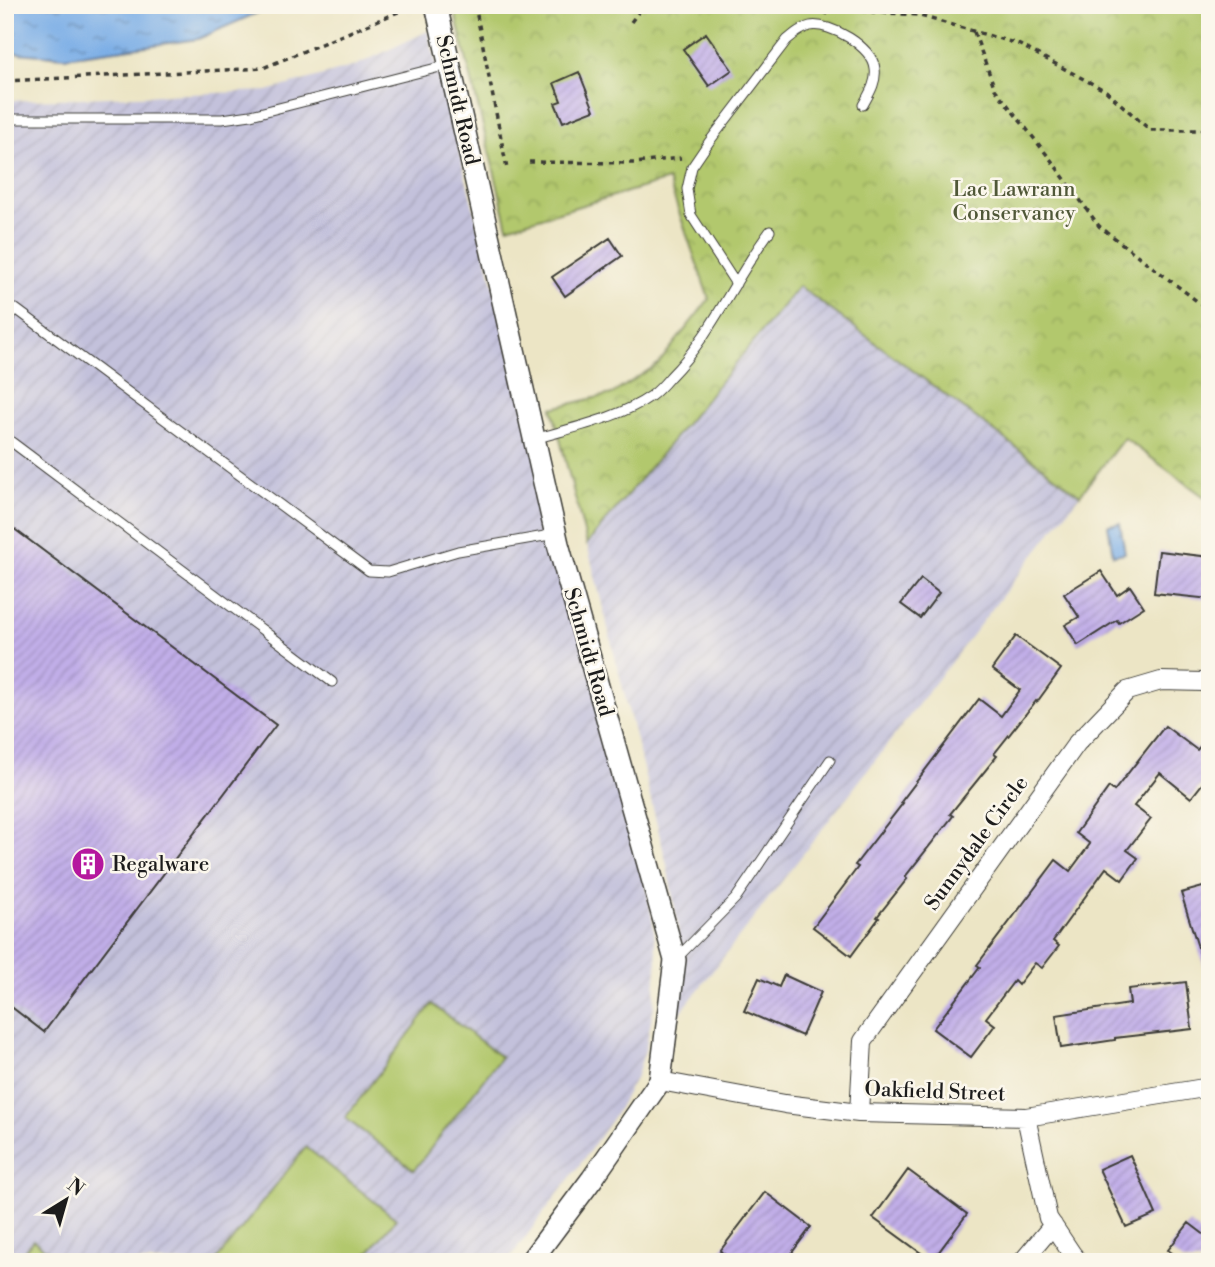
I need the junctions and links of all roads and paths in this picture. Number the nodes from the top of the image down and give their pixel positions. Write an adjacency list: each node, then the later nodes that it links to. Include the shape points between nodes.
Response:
1 (415, 5): 11 (path, via 263,68)
2 (436, 5): 10 (street, Schmidt Road)
3 (475, 5): 17 (path)
4 (644, 5): 7 (path)
5 (815, 5): 6 (path)
6 (828, 9): 8 (path); 9 (path, via 917,15)
7 (631, 22)
8 (820, 26): 12 (lane, via 849,37 867,51 876,67); 15 (lane, via 799,30 787,40)
9 (974, 32): 14 (path, via 1018,44 1106,91 1150,130); 20 (path, via 995,89 1099,226)
10 (450, 64): 13 (lane, via 222,119); 23 (street, Schmidt Road)
11 (5, 81)
12 (863, 105)
13 (5, 119)
14 (1210, 130)
15 (701, 155): 16 (path, via 634,163); 19 (lane, via 692,167 687,190 691,215)
16 (529, 162)
17 (507, 169)
18 (770, 231): 19 (lane)
19 (736, 284): 23 (lane, via 684,363 651,396 621,412)
20 (1210, 311)
21 (5, 323): 24 (lane, via 16,309 369,571 388,572 458,551)
22 (5, 437): 25 (lane)
23 (535, 439): 24 (street, Schmidt Road)
24 (556, 534): 28 (street, Schmidt Road)
25 (332, 682)
26 (1210, 687): 31 (street, Sunnydale Circle, via 1204,682 1161,681 1127,691 1077,743 863,1041)
27 (830, 760): 28 (lane, via 736,898)
28 (675, 960): 29 (street, Schmidt Road)
29 (660, 1081): 31 (street, Oakfield Street); 34 (street, Schmidt Road)
30 (1210, 1087): 32 (street, Oakfield Street)
31 (859, 1113): 32 (street, Oakfield Street)
32 (1026, 1117): 33 (street)
33 (1053, 1224): 35 (street); 36 (street)
34 (530, 1262)
35 (1022, 1262)
36 (1079, 1262)

